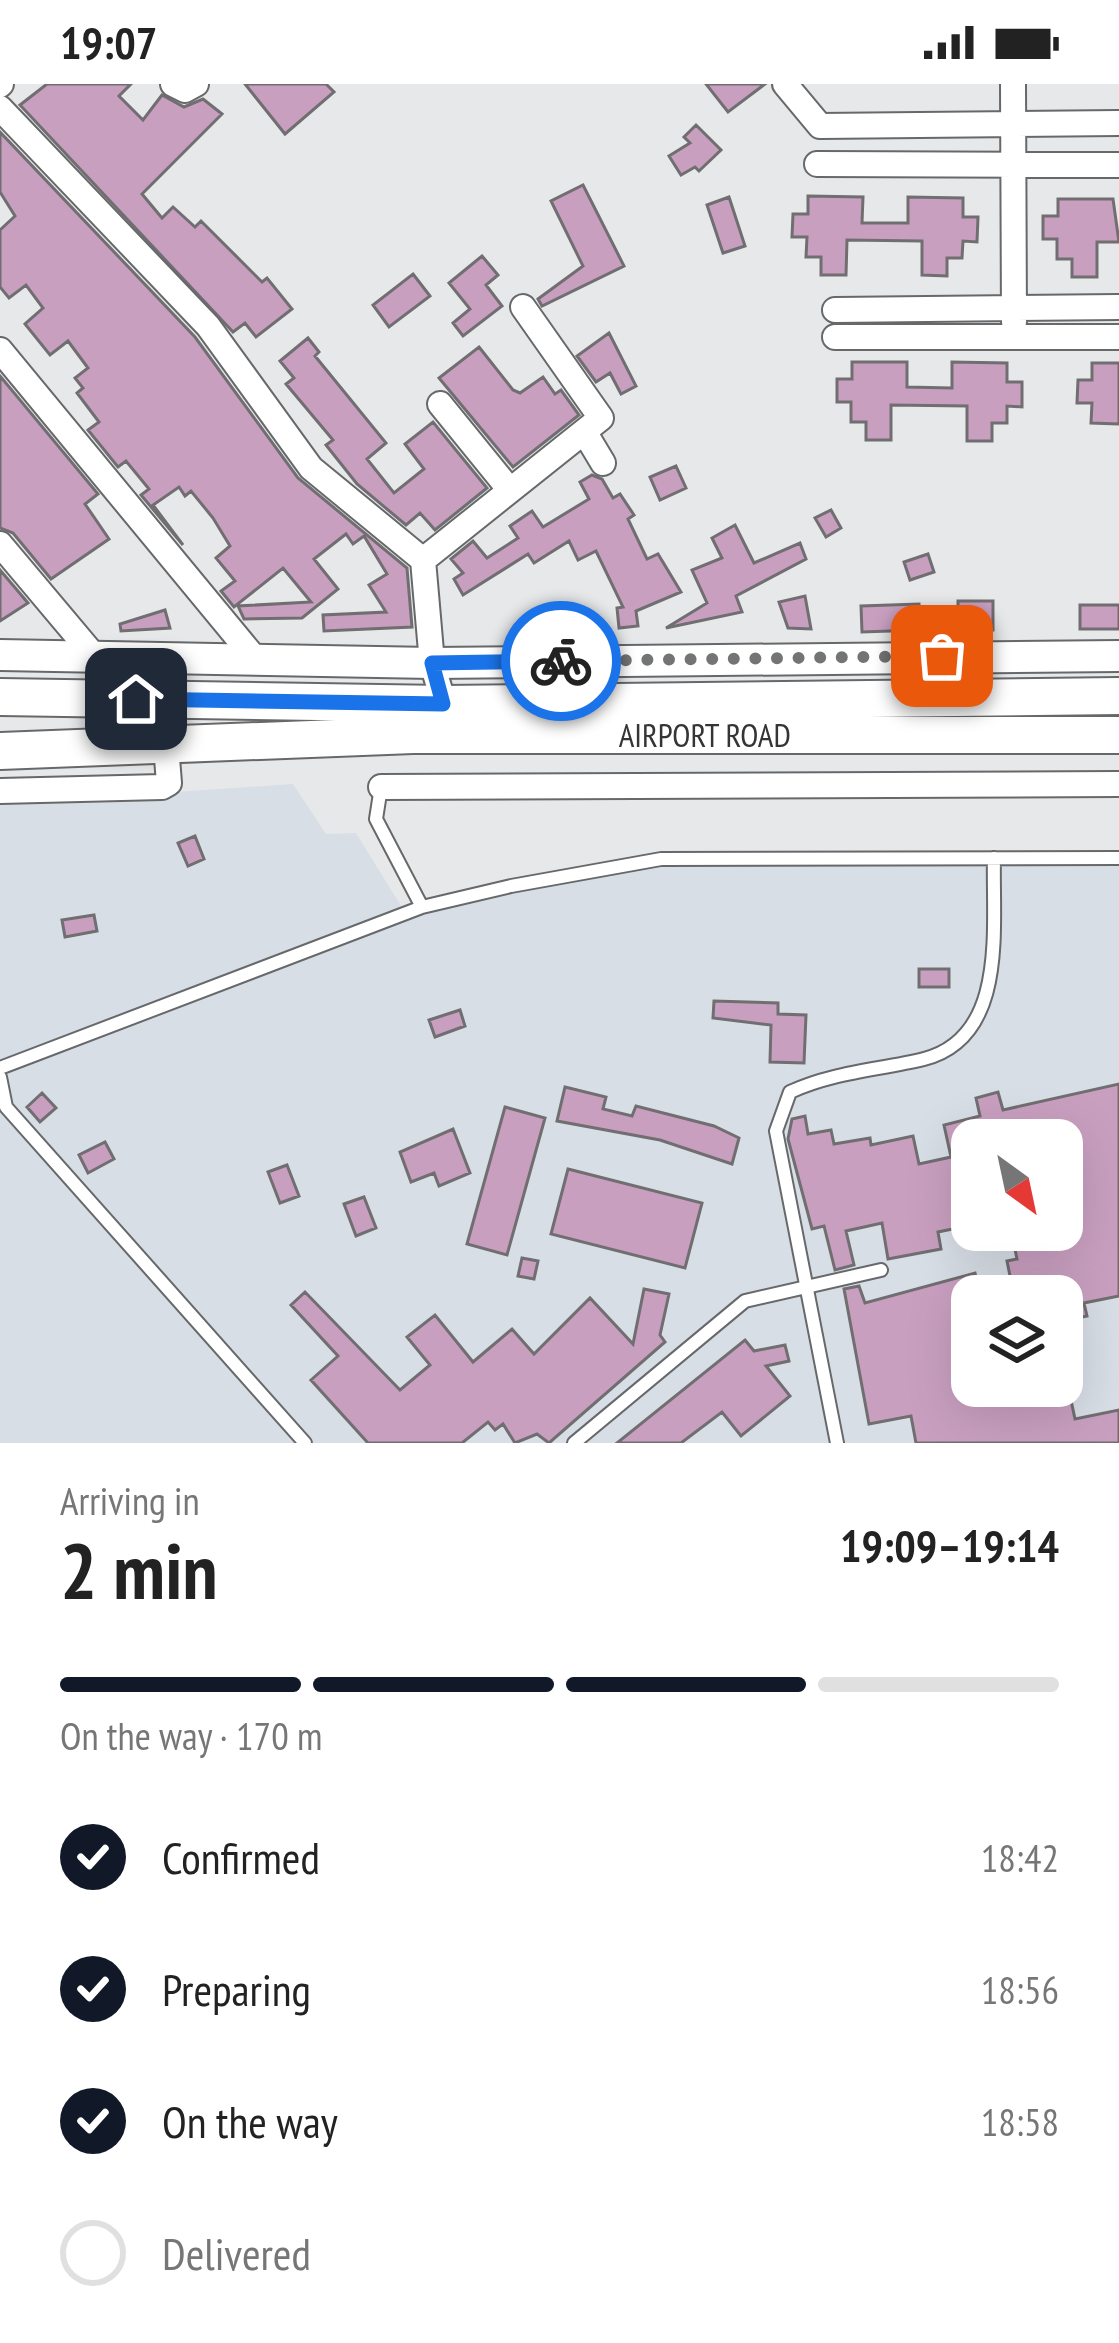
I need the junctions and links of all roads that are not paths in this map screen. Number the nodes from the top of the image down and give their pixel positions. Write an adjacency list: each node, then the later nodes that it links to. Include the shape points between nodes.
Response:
1 (173, 84): 2 (street)
2 (196, 84)
3 (785, 84): 7 (street, via 820,126)
4 (1013, 84): 7 (street)
5 (0, 108): 24 (street, via 208,326 311,468)
6 (1119, 123): 7 (street)
7 (1013, 125): 9 (street)
8 (818, 164): 9 (street)
9 (1013, 164): 10 (street); 13 (street)
10 (1119, 165)
11 (523, 307): 20 (street, via 601,418)
12 (1119, 307): 13 (street)
13 (1014, 308): 14 (street); 16 (street)
14 (835, 310)
15 (835, 337): 16 (street)
16 (1014, 337): 17 (street)
17 (1119, 337)
18 (0, 350): 28 (street)
19 (440, 404): 22 (street)
20 (585, 433): 21 (street); 22 (street)
21 (603, 463)
22 (509, 488): 24 (street)
23 (0, 544): 27 (street)
24 (423, 560): 29 (street)
25 (0, 655): 27 (street)
26 (1116, 656): 29 (street); 30 (street)
27 (95, 657): 28 (street)
28 (257, 661): 29 (street)
29 (432, 663): 32 (street)
30 (1116, 696): 32 (main road, AIRPORT ROAD)
31 (0, 697): 32 (main road, AIRPORT ROAD)
32 (443, 704)
33 (1119, 735): 34 (main road, AIRPORT ROAD, via 413,735)
34 (166, 746): 35 (main road, AIRPORT ROAD); 38 (street, via 170,777 163,787)
35 (0, 752)
36 (1119, 784): 37 (street)
37 (381, 787): 41 (lane, via 376,819)
38 (0, 791)
39 (994, 858): 40 (lane); 41 (lane, via 661,859); 44 (lane, via 983,1011 930,1058 818,1079 790,1092 776,1130)
40 (1119, 858)
41 (422, 907): 42 (lane)
42 (0, 1072): 45 (lane, via 6,1107)
43 (881, 1270): 44 (lane)
44 (807, 1290): 46 (lane, via 745,1301); 47 (lane)
45 (305, 1443)
46 (574, 1443)
47 (837, 1443)

